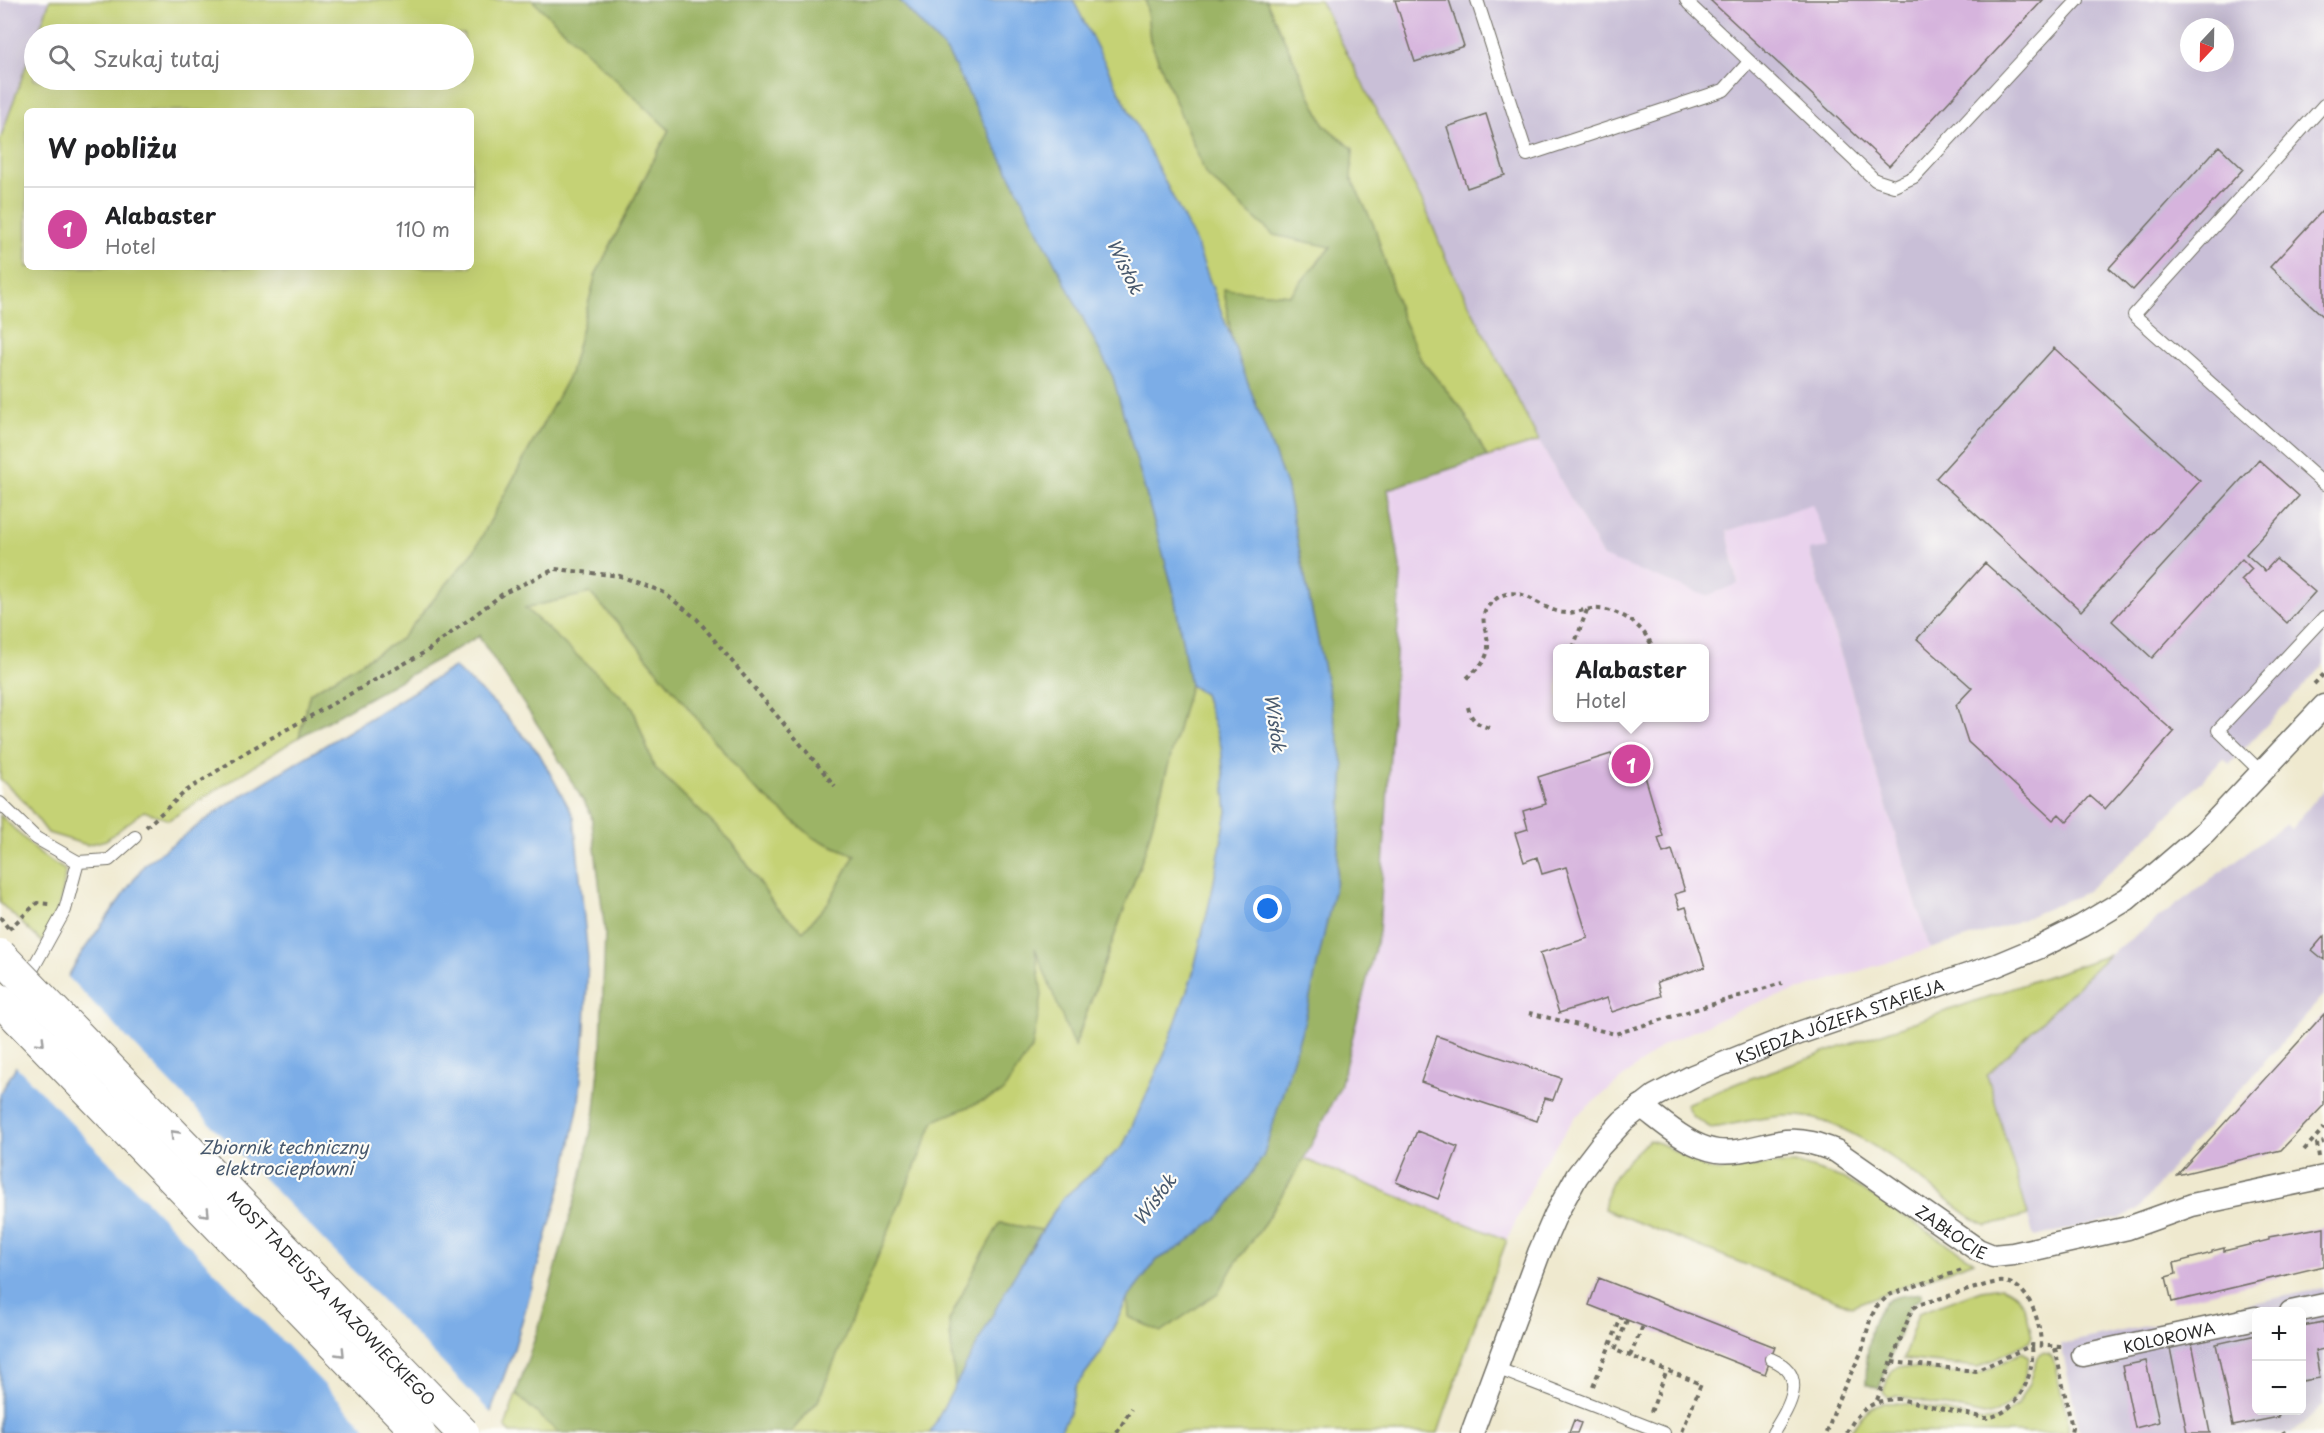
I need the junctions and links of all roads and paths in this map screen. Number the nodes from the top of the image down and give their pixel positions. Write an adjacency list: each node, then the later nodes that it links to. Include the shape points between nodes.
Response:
1 (1477, 0): 4 (lane, via 1527,155 1724,90)
2 (1686, 0): 4 (lane)
3 (2078, 0): 4 (lane, via 1914,177 1894,186 1875,180)
4 (1749, 62)
5 (2324, 105): 7 (lane, via 2134,315)
6 (2324, 468): 7 (lane)
7 (2308, 470): 8 (lane)
8 (2324, 484)
9 (1587, 609): 11 (path); 12 (path, via 1623,615); 13 (path, via 1561,613 1518,592 1499,596 1483,617 1486,656)
10 (2324, 617): 17 (lane, via 2218,730)
11 (1574, 644)
12 (1651, 644)
13 (1467, 678)
14 (2324, 706): 17 (street, KSIĘDZA JÓZEFA STAFIEJA)
15 (1468, 707): 16 (path, via 1476,723)
16 (1490, 728)
17 (2261, 772): 28 (street, KSIĘDZA JÓZEFA STAFIEJA, via 2165,868 2127,899 2082,926 1997,965 1799,1033 1693,1076)
18 (835, 786): 20 (path, via 697,619 663,592 620,576 555,569 504,593 427,651 186,790)
19 (0, 803): 21 (lane, via 36,838)
20 (135, 837): 21 (lane, via 109,860)
21 (78, 862): 27 (lane, via 65,910)
22 (37, 903): 23 (path)
23 (4, 942): 53 (main road, MOST TADEUSZA MAZOWIECKIEGO, one-way to 23, bridge)
24 (1782, 983): 26 (path, via 1615,1034)
25 (0, 1000): 52 (main road, MOST TADEUSZA MAZOWIECKIEGO, one-way to 52, bridge)
26 (1529, 1013)
27 (0, 1023)
28 (1641, 1106): 32 (street, ZABŁOCIE, via 1696,1145 1715,1151 1738,1152 1788,1141 1836,1151 1978,1250); 46 (street, KSIĘDZA JÓZEFA STAFIEJA, via 1600,1146 1577,1176 1539,1253)
29 (2324, 1128): 30 (path)
30 (2304, 1150)
31 (2324, 1177): 32 (street, ZABŁOCIE, via 2192,1205 2128,1228)
32 (1993, 1256): 59 (path, via 1889,1295 1876,1307)
33 (2324, 1305): 34 (street)
34 (2306, 1308)
35 (1621, 1318): 49 (path)
36 (2252, 1319): 42 (street, KOLOROWA)
37 (1627, 1320): 43 (path, via 1615,1350)
38 (1643, 1326): 43 (path)
39 (2032, 1345): 40 (path); 45 (path, via 1976,1371); 48 (path, via 2030,1375 2021,1395 1995,1417 1899,1399)
40 (2041, 1346): 41 (path); 45 (path, via 2041,1329 2033,1307 2015,1287 1999,1282 1912,1309)
41 (2055, 1348): 42 (path, via 2073,1346); 61 (path)
42 (2083, 1355)
43 (1630, 1356): 47 (path)
44 (1771, 1359): 58 (lane, via 1794,1378 1787,1408)
45 (1892, 1362): 48 (path)
46 (1496, 1368): 49 (lane); 55 (street, KSIĘDZA JÓZEFA STAFIEJA)
47 (1667, 1370): 51 (path); 57 (path, via 1701,1384)
48 (1877, 1400): 60 (path, via 1858,1414)
49 (1586, 1404): 51 (lane)
50 (1131, 1409): 54 (path)
51 (1645, 1426): 56 (lane)
52 (419, 1433)
53 (463, 1433)
54 (1117, 1433)
55 (1472, 1433)
56 (1664, 1433)
57 (1682, 1433)
58 (1773, 1433)
59 (1827, 1433)
60 (1846, 1433)
61 (2071, 1433)

